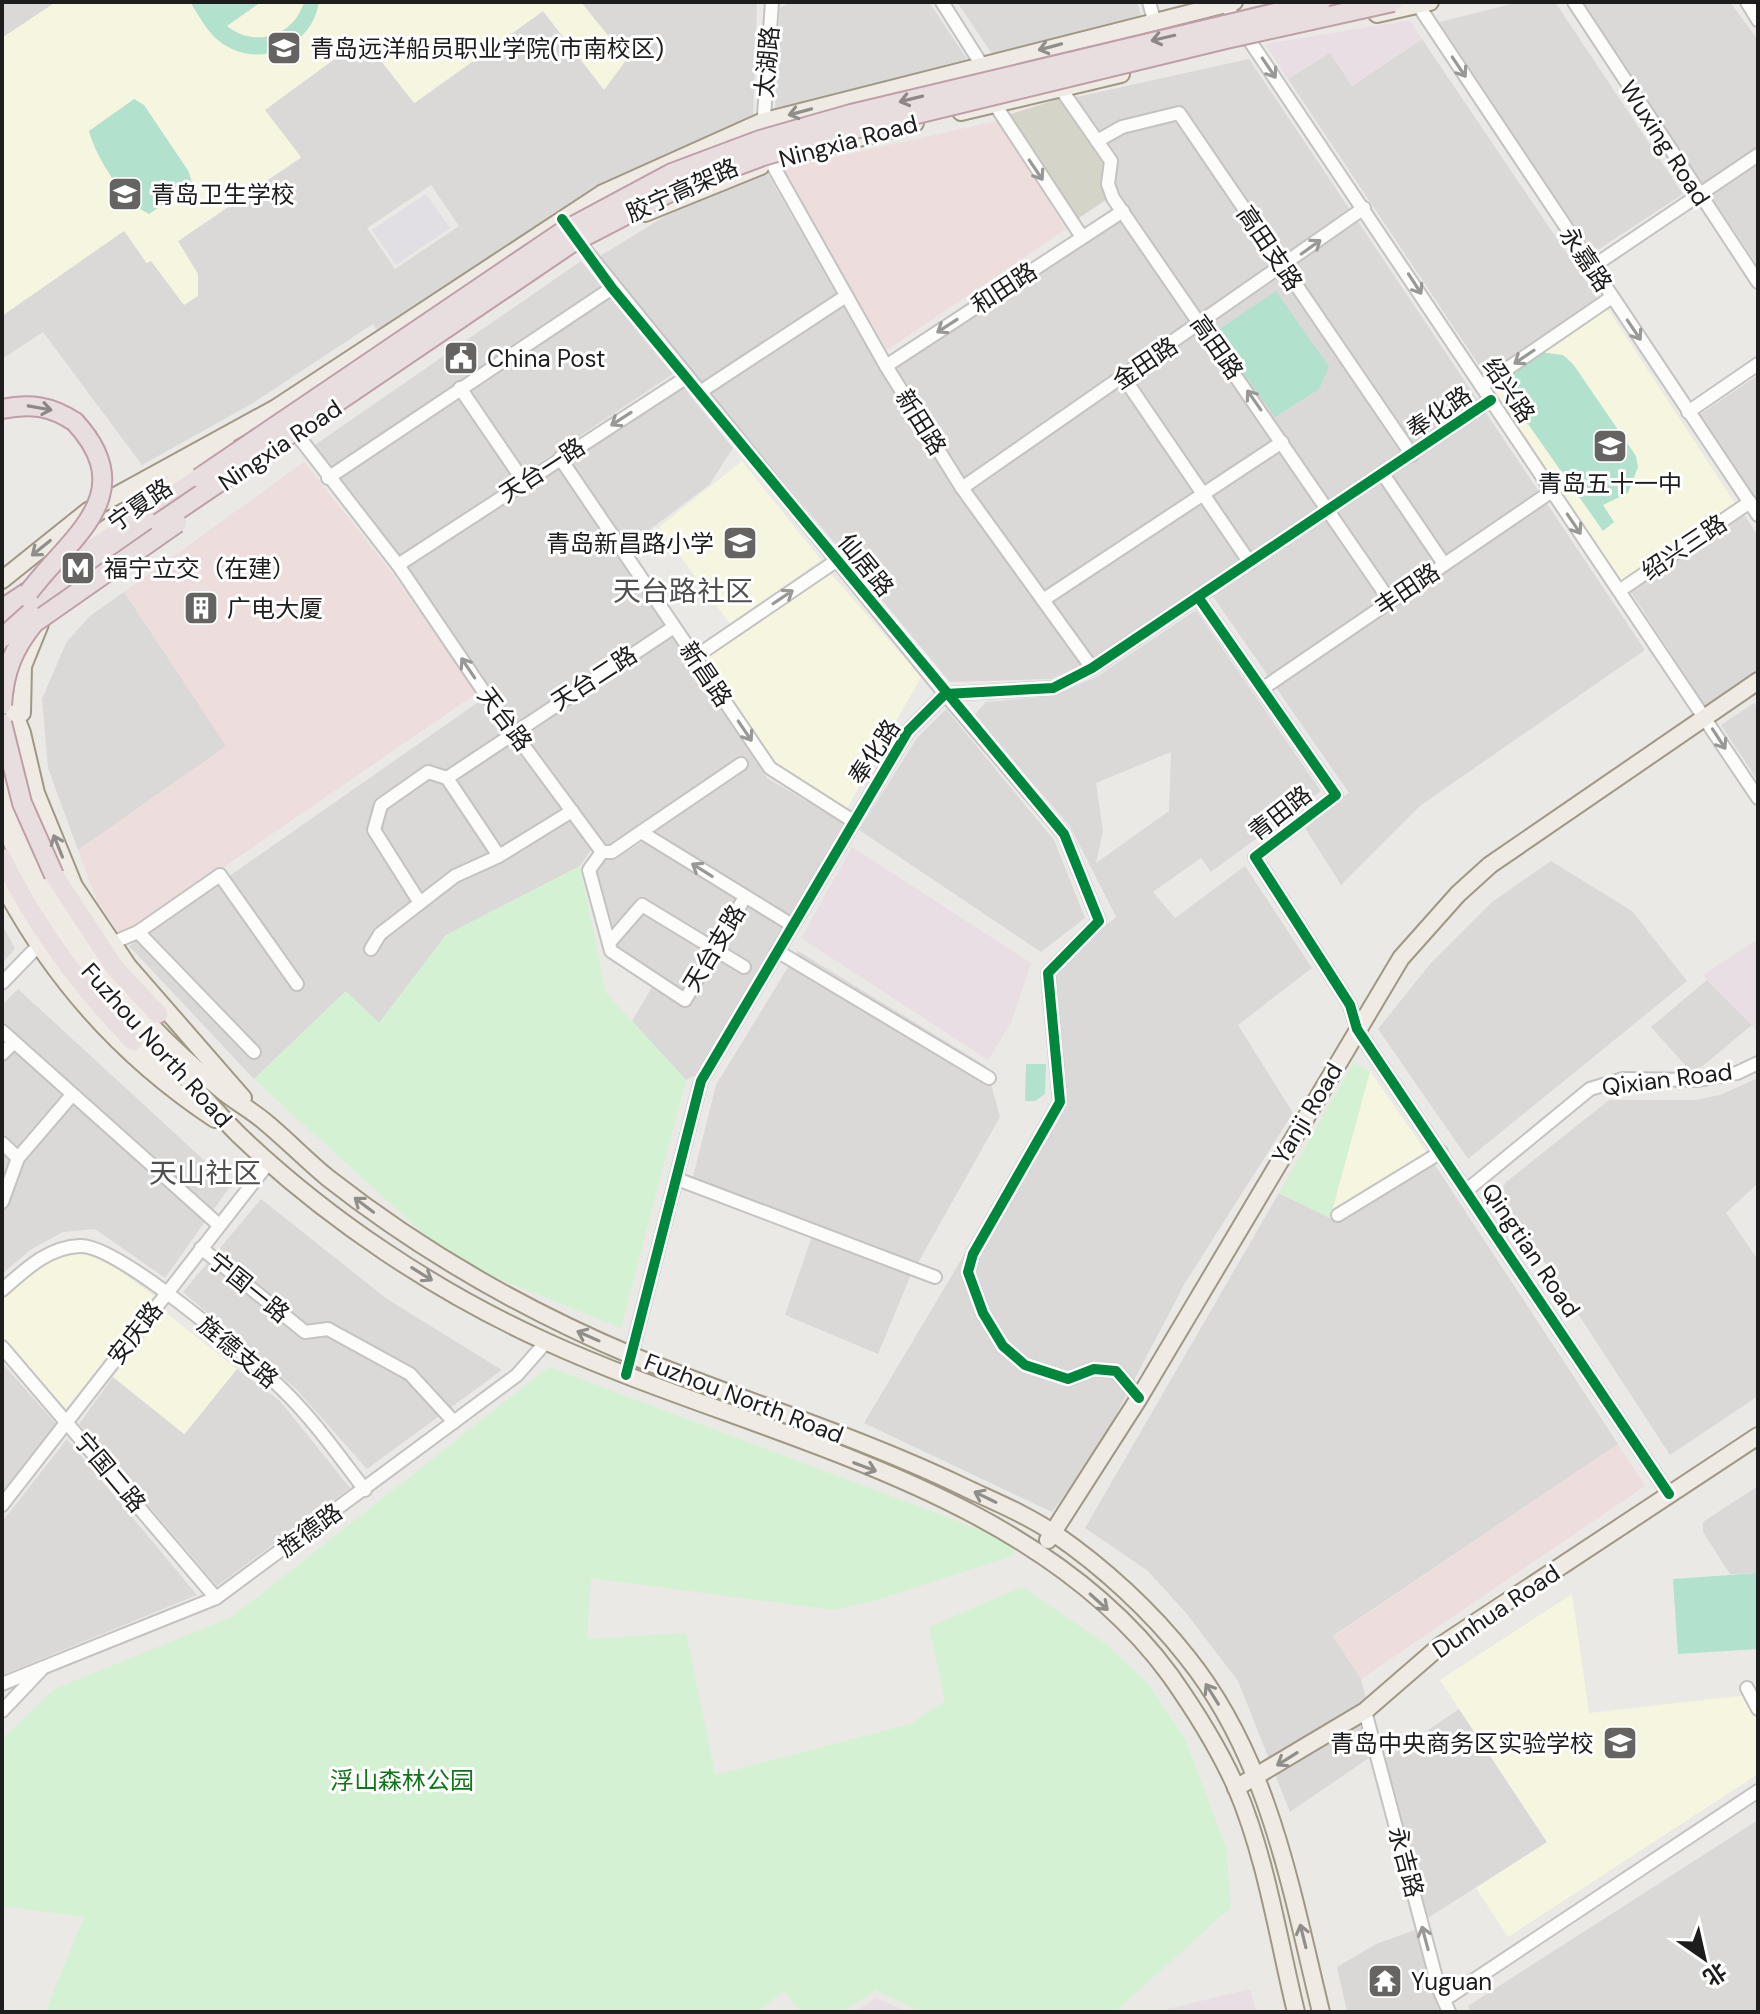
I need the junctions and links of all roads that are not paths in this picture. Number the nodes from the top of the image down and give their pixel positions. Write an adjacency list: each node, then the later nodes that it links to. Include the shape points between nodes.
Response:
1 (772, 2): 16 (street, 太湖路)
2 (942, 2): 13 (street)
3 (1149, 2): 10 (street)
4 (1321, 2): 65 (highway, 胶宁高架路, one-way to 65, bridge, via 851,114 672,173 562,232)
5 (1393, 2): 44 (highway, 胶宁高架路, bridge, via 855,129 722,171 652,200 570,244)
6 (1574, 2): 20 (street, Wuxing Road)
7 (1747, 2): 11 (street)
8 (1230, 3): 10 (main road, Ningxia Road); 12 (street, 绍兴路)
9 (1421, 3): 12 (main road, Ningxia Road); 27 (street, 永嘉路, one-way to 27)
10 (1154, 20): 13 (main road, Ningxia Road, one-way to 13)
11 (1758, 20)
12 (1250, 41): 14 (main road, Ningxia Road); 21 (street, 绍兴路, one-way to 21)
13 (984, 64): 15 (street); 16 (main road, Ningxia Road, one-way to 16)
14 (1061, 89): 15 (main road, Ningxia Road); 17 (street, 高田路)
15 (993, 105): 19 (main road, Ningxia Road); 24 (street, one-way to 24)
16 (761, 122): 19 (street, 太湖路); 23 (main road, Ningxia Road, via 603,193)
17 (1097, 141): 22 (street, 高田路, via 1111,161 1108,184); 26 (street, 高田支路, via 1122,127 1179,113)
18 (1758, 155): 20 (street)
19 (771, 162): 25 (main road, Ningxia Road); 30 (street, 新田路)
20 (1700, 197): 27 (street); 28 (street, Wuxing Road)
21 (1364, 208): 26 (street, 金田路, one-way to 21); 37 (street, 绍兴路, one-way to 37)
22 (1123, 211): 24 (street, 和田路); 32 (street, 高田路)
23 (562, 219): 25 (street, 仙居路); 41 (main road, Ningxia Road)
24 (1082, 237): 34 (street, 和田路, one-way to 34)
25 (581, 246): 29 (street, 仙居路); 44 (main road, Ningxia Road)
26 (1282, 267): 32 (street, 金田路); 46 (street, 高田支路)
27 (1592, 267): 31 (street, 永嘉路)
28 (1758, 282)
29 (612, 288): 35 (street, 仙居路); 38 (street)
30 (846, 296): 34 (street, 新田路); 39 (street)
31 (1612, 297): 37 (street, one-way to 37); 43 (street, 永嘉路, one-way to 43)
32 (1202, 325): 36 (street, 金田路); 45 (street, 高田路, one-way to 32)
33 (1758, 364): 43 (street)
34 (886, 366): 51 (street, 新田路)
35 (687, 377): 39 (street, 仙居路); 47 (street, 天台一路, one-way to 47)
36 (1124, 378): 51 (street, 金田路); 53 (street)
37 (1482, 386): 40 (street, 绍兴路)
38 (460, 388): 49 (street); 50 (street)
39 (700, 392): 57 (street, 仙居路)
40 (1491, 400): 46 (street, 奉化路); 52 (street, 绍兴路)
41 (276, 408): 44 (street, 天台路); 61 (main road, Ningxia Road, one-way to 61, via 88,511); 67 (main road, 宁夏路)
42 (2, 409): 65 (highway, one-way to 65, bridge, via 35,405 63,414 84,432 101,469 100,498 90,522)
43 (1688, 412): 54 (street, 永嘉路)
44 (303, 427): 49 (street, 天台路); 62 (main road, Ningxia Road); 63 (highway, 胶宁高架路, bridge); 80 (highway, bridge, via 243,479 34,623 17,643 4,677)
45 (1282, 442): 53 (street); 55 (street, 高田路)
46 (1412, 455): 48 (street, 奉化路)
47 (560, 458): 50 (street, 天台一路); 72 (street, 新昌路)
48 (1383, 474): 55 (street, 奉化路); 59 (street)
49 (328, 478): 60 (street, 天台路)
50 (524, 482): 60 (street, 天台一路)
51 (962, 488): 68 (street, 新田路)
52 (1552, 491): 59 (street, 丰田路); 64 (street, 绍兴路, one-way to 64)
53 (1202, 493): 58 (street); 68 (street)
54 (1750, 502): 56 (street, 永嘉路); 64 (street, 绍兴三路)
55 (1330, 510): 58 (street, 奉化路); 69 (street, 高田路)
56 (1758, 515)
57 (836, 561): 74 (street, one-way to 57); 79 (street, 仙居路)
58 (1250, 563): 66 (street, 奉化路)
59 (1444, 564): 69 (street, 丰田路)
60 (398, 565): 83 (street, 天台路, one-way to 60)
61 (5, 576)
62 (82, 579): 73 (main road); 84 (main road, via 31,640 23,666)
63 (62, 586): 71 (highway, 胶宁高架路); 73 (highway, 胶宁高架路, bridge)
64 (1619, 591): 81 (street, 绍兴路)
65 (29, 592): 70 (highway, 胶宁高架路)
66 (1198, 597): 75 (street, 奉化路); 78 (street, 青田路)
67 (2, 600)
68 (1043, 600): 75 (street, 新田路)
69 (1390, 601): 78 (street, 丰田路)
70 (2, 609)
71 (2, 625)
72 (674, 627): 74 (street, 新昌路); 83 (street, 天台二路)
73 (2, 635)
74 (695, 657): 93 (street, 新昌路, one-way to 93, via 770,768)
75 (1092, 668): 79 (street, 奉化路, via 1053,688)
76 (1758, 681): 81 (main road, Yanji Road)
77 (2, 682): 84 (main road)
78 (1262, 689): 113 (street, 青田路, via 1336,795 1255,857 1350,1005)
79 (945, 694): 93 (street, 奉化路, via 908,731); 143 (street, 仙居路, via 1064,834 1099,921 1048,973 1060,1102 973,1254 968,1272 1003,1346 1025,1365 1068,1379 1094,1369 1116,1371)
80 (2, 705)
81 (1704, 717): 90 (street, 绍兴路, one-way to 90); 113 (main road, Yanji Road, via 1490,865 1401,958)
82 (2, 723): 112 (highway, bridge, via 22,803 54,875 115,968)
83 (514, 730): 87 (street, 天台二路); 91 (street, 天台路)
84 (22, 733): 89 (main road)
85 (741, 764): 94 (street)
86 (2, 768): 89 (main road, via 24,764)
87 (447, 778): 96 (street); 100 (street, via 428,772 381,805 374,830)
88 (2, 780): 124 (main road, Fuzhou North Road, via 38,872 95,960 175,1046)
89 (34, 782): 103 (main road, one-way to 89, via 74,886)
90 (1758, 798)
91 (572, 811): 95 (street, 天台路); 96 (street)
92 (2, 817): 125 (main road, Fuzhou North Road, via 41,901 90,975)
93 (853, 821): 101 (street, 奉化路)
94 (641, 832): 95 (street, via 612,852); 99 (street, one-way to 94)
95 (602, 852): 104 (street, via 589,870)
96 (499, 856): 100 (street, via 455,876)
97 (2, 858): 115 (highway, via 20,895 81,986)
98 (2, 883): 105 (main road)
99 (745, 897): 101 (street); 106 (street, 天台支路)
100 (420, 903): 107 (street, via 380,934)
101 (792, 925): 108 (street, 奉化路)
102 (138, 932): 103 (street); 111 (street, via 220,875); 117 (street)
103 (112, 943): 121 (main road)
104 (609, 943): 106 (street, via 642,905); 106 (street, 天台支路, via 611,951 685,1000)
105 (39, 945): 110 (street); 123 (main road, via 74,994 134,1059)
106 (715, 948): 109 (street)
107 (371, 949)
108 (777, 951): 120 (street); 130 (street, 奉化路, via 701,1081)
109 (744, 967)
110 (2, 983)
111 (297, 984)
112 (158, 1014): 121 (main road)
113 (1357, 1029): 127 (street, Qingtian Road); 143 (main road, Yanji Road)
114 (2, 1031): 116 (street, 宁国一路)
115 (133, 1041): 123 (main road)
116 (14, 1042): 118 (street); 122 (street, 宁国一路)
117 (254, 1052)
118 (2, 1054)
119 (1758, 1063): 131 (street, Qixian Road, via 1698,1080 1623,1079 1590,1089)
120 (989, 1078)
121 (235, 1088): 124 (main road)
122 (72, 1095): 128 (street); 134 (street, 宁国一路)
123 (204, 1112): 125 (main road)
124 (263, 1120): 141 (main road, Fuzhou North Road, one-way to 124, via 533,1311 461,1270 324,1175)
125 (240, 1135): 129 (main road, Fuzhou North Road)
126 (2, 1143): 128 (street)
127 (1441, 1152): 131 (street, Qingtian Road); 133 (street)
128 (18, 1158): 132 (street)
129 (270, 1161): 134 (street, 安庆路); 139 (main road, Fuzhou North Road, one-way to 139, via 381,1248)
130 (677, 1179): 136 (street); 141 (street, 奉化路)
131 (1467, 1190): 148 (street, Qingtian Road)
132 (2, 1202)
133 (1338, 1215)
134 (219, 1225): 135 (street, 安庆路)
135 (201, 1248): 138 (street, 安庆路); 145 (street, 宁国一路, via 305,1332 328,1329 410,1374)
136 (935, 1277)
137 (2, 1290): 138 (street, 旌德支路, via 33,1263 83,1245 113,1255)
138 (166, 1293): 144 (street, 安庆路); 147 (street, 旌德支路, via 283,1389)
139 (546, 1342): 142 (main road, Fuzhou North Road); 145 (street, 旌德路, via 517,1375)
140 (2, 1347): 144 (street, 宁国二路)
141 (632, 1355): 142 (street, 奉化路); 150 (main road, Fuzhou North Road, one-way to 141, via 926,1468)
142 (626, 1375): 151 (main road, Fuzhou North Road, one-way to 151, via 918,1487)
143 (1139, 1398): 150 (main road, Yanji Road)
144 (67, 1421): 149 (street, 安庆路); 152 (street, 宁国二路)
145 (454, 1422): 147 (street, 旌德路)
146 (1758, 1436): 148 (main road, Dunhua Road)
147 (365, 1490): 152 (street, 旌德路)
148 (1669, 1494): 158 (main road, Dunhua Road, via 1440,1646)
149 (2, 1505)
150 (1054, 1533): 151 (main road, Yanji Road); 159 (main road, Fuzhou North Road, one-way to 150, via 1190,1660 1157,1622)
151 (1040, 1551): 160 (main road, Fuzhou North Road, one-way to 160, via 1137,1636 1169,1674)
152 (216, 1598): 153 (street, 旌德路)
153 (43, 1668): 154 (street, 旌德路); 157 (street, 旌德路)
154 (2, 1684)
155 (1747, 1688): 156 (street)
156 (1758, 1709)
157 (2, 1711)
158 (1365, 1711): 159 (main road, Dunhua Road, one-way to 159); 162 (street, 永吉路, one-way to 158)
159 (1258, 1777): 160 (main road, Dunhua Road); 164 (main road, Fuzhou North Road, one-way to 159, via 1283,1853)
160 (1236, 1788): 163 (main road, Fuzhou North Road)
161 (1758, 1791): 162 (street)
162 (1446, 2006)
163 (1296, 2012)
164 (1321, 2012)

